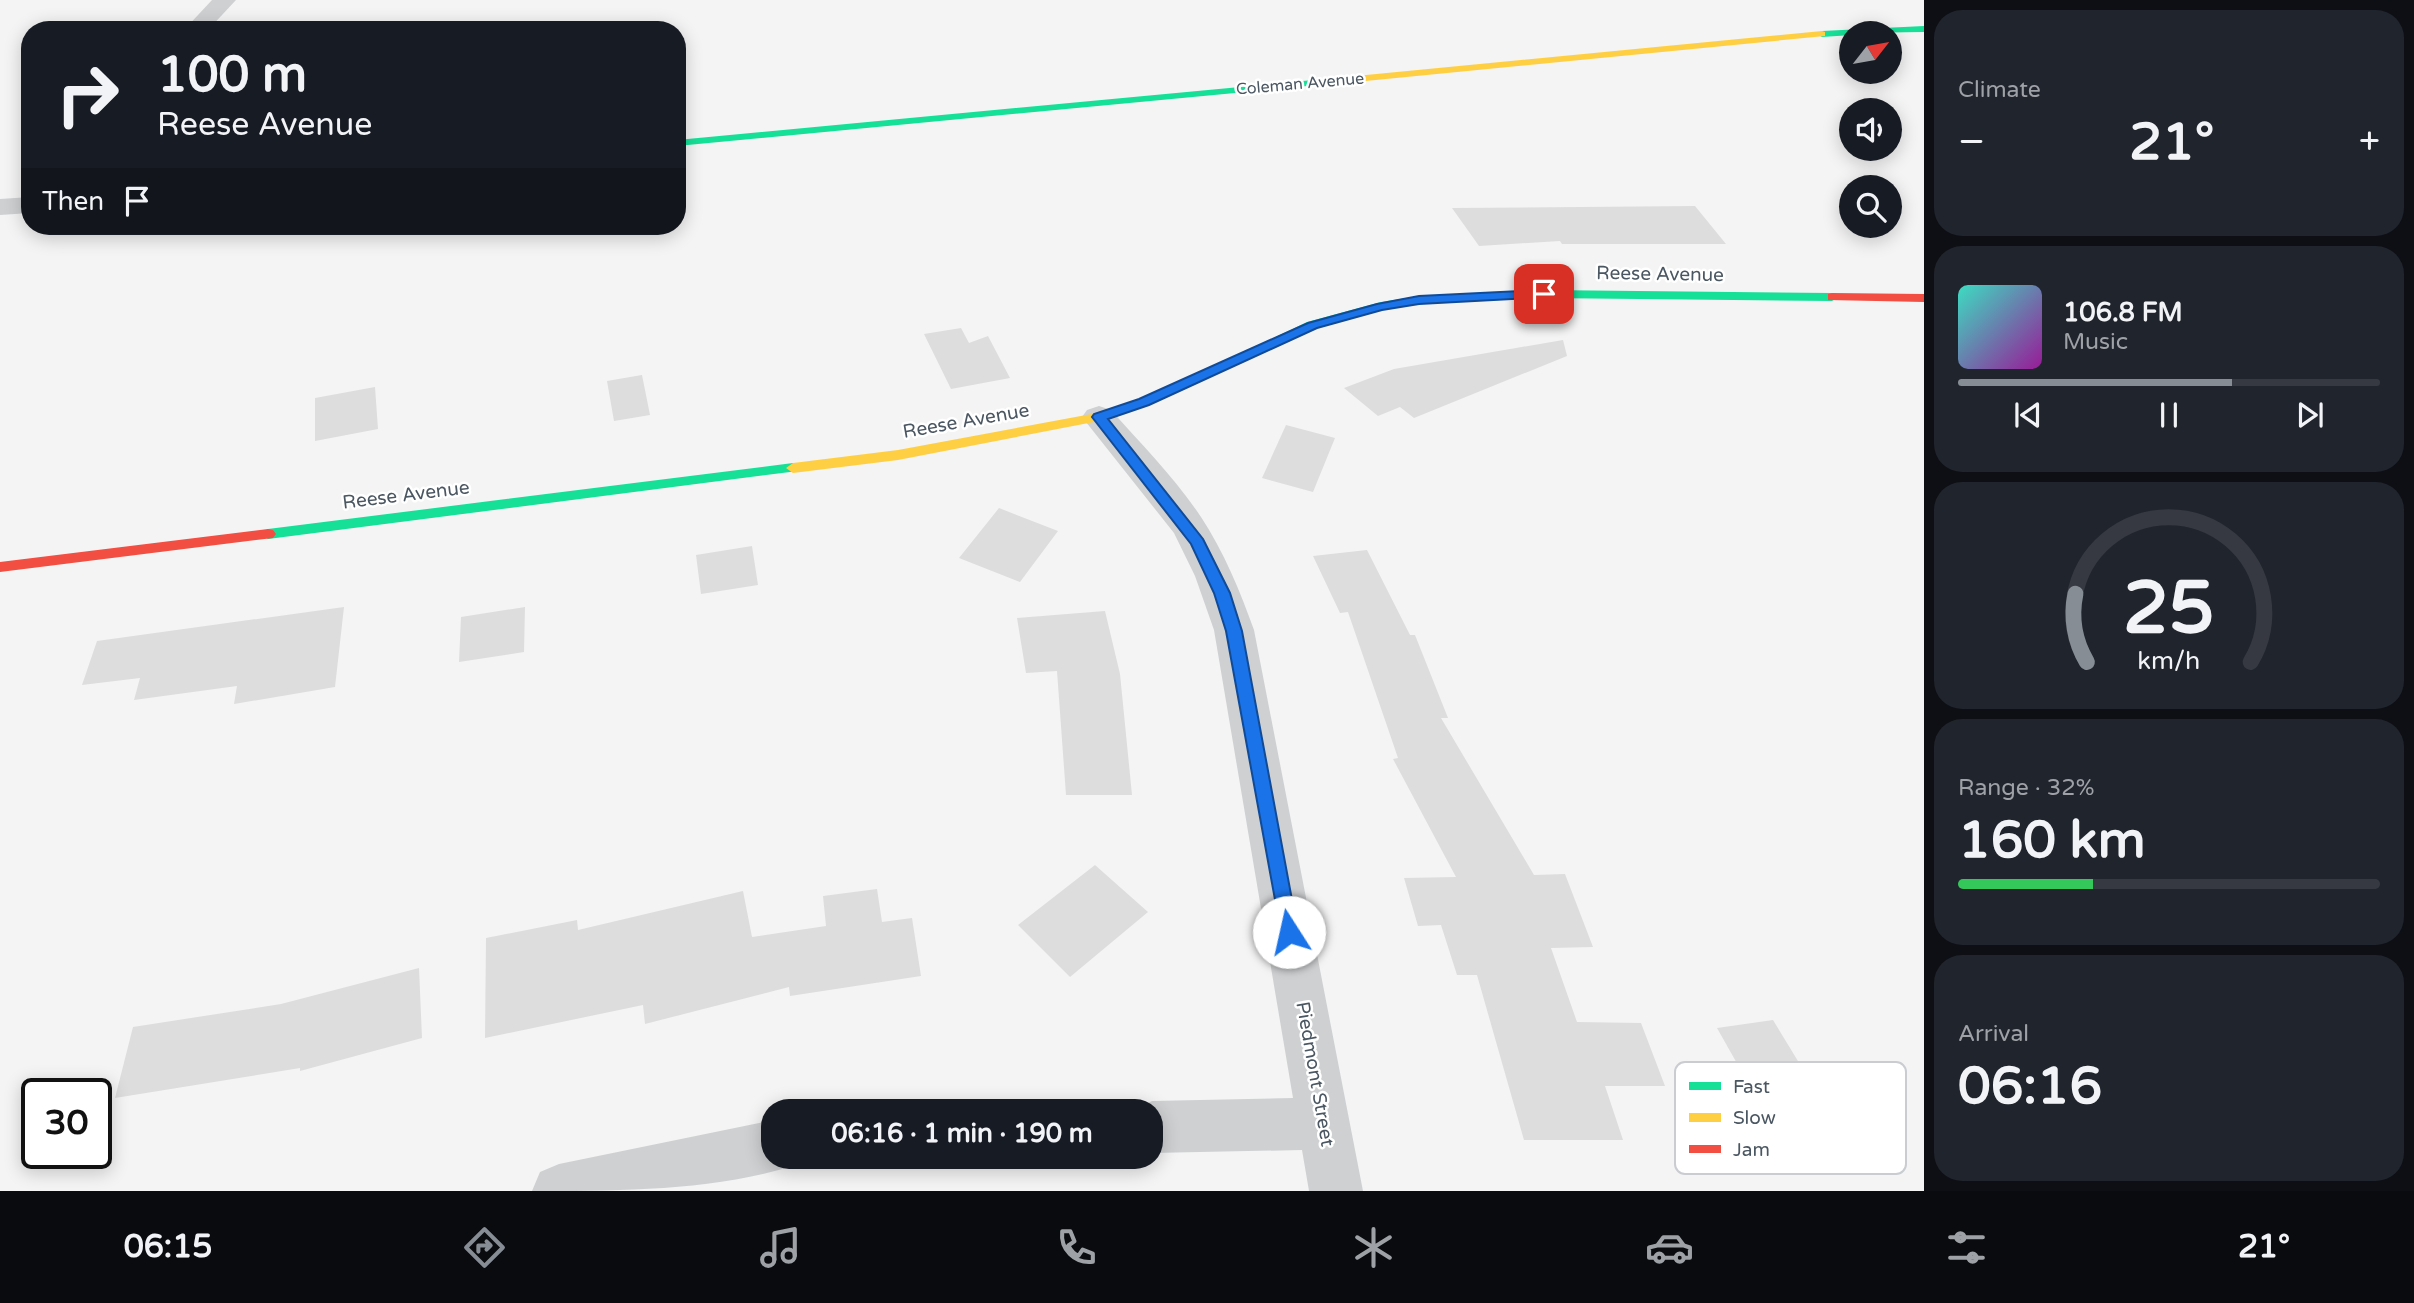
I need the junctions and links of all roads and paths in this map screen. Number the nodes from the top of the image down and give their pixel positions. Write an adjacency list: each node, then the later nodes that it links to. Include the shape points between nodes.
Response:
1 (225, 0): 2 (street)
2 (204, 21)
3 (1924, 29): 4 (street, Coleman Avenue, via 1833,33)
4 (686, 142)
5 (21, 206): 6 (street)
6 (0, 207)
7 (1924, 298): 8 (street, Reese Avenue, via 1544,294 1419,300 1312,325 1144,402)
8 (1099, 417): 9 (street, Reese Avenue, via 898,455); 10 (street, Piedmont Street, via 1198,542 1222,593 1234,631)
9 (0, 567)
10 (1323, 1124): 11 (street); 14 (street, Piedmont Street)
11 (1163, 1127)
12 (761, 1150): 13 (street)
13 (559, 1191)
14 (1336, 1191)

